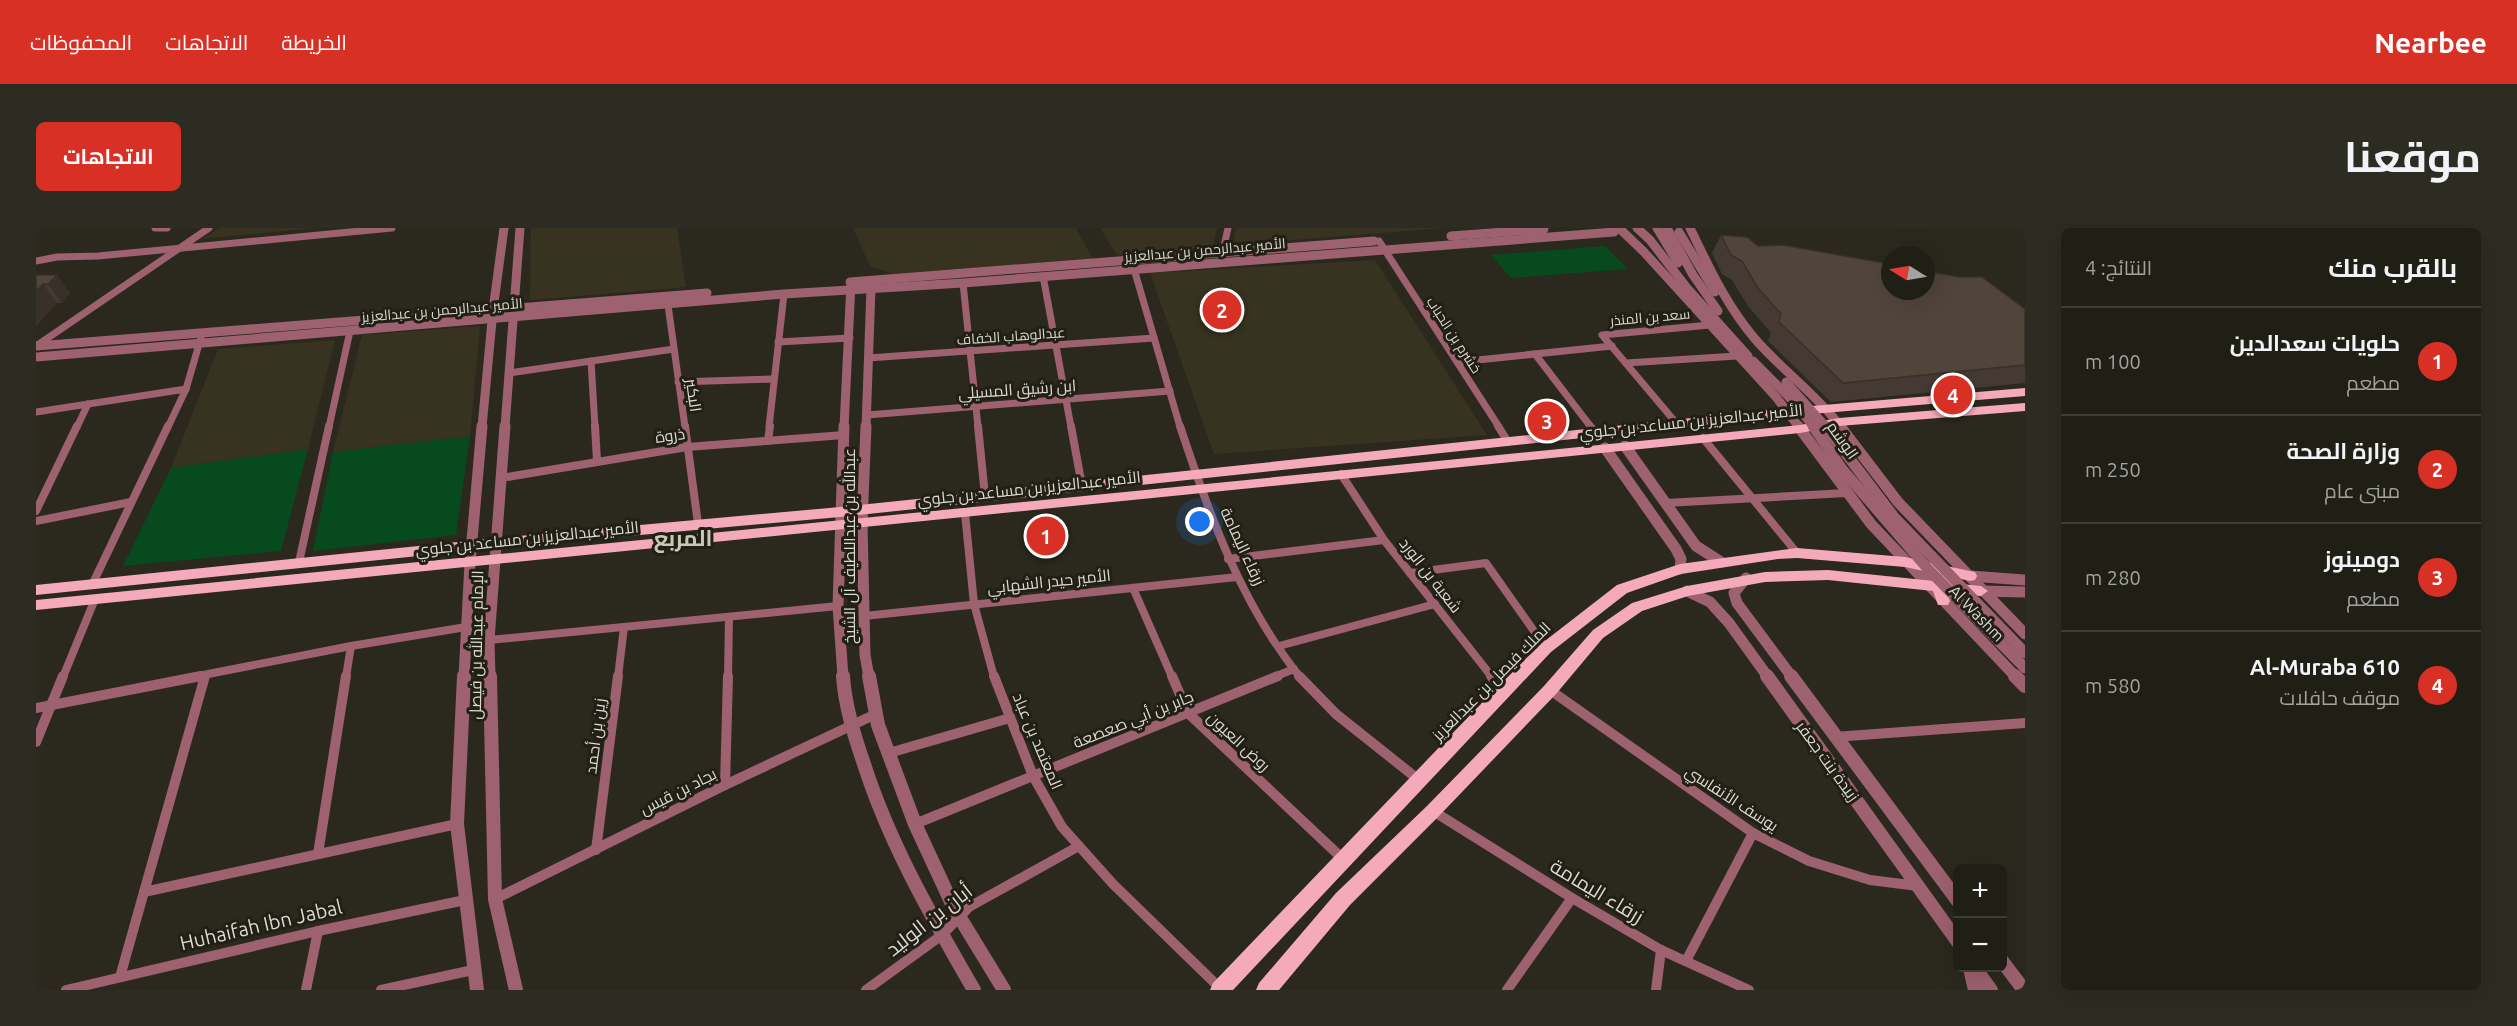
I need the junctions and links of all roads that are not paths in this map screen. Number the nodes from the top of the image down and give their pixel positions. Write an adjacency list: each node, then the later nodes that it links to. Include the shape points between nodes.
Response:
1 (155, 228): 11 (street)
2 (209, 228): 19 (street)
3 (371, 228): 14 (street)
4 (392, 228): 14 (street)
5 (504, 228): 34 (street, الإمام عبدالله بن فيصل)
6 (520, 228): 33 (street, الإمام عبدالله بن فيصل)
7 (1228, 228): 20 (street)
8 (1552, 228): 16 (street, الأمير عبدالرحمن بن عبدالعزيز)
9 (1637, 228): 30 (street, الوشم)
10 (1690, 228): 40 (street, الوشم, via 1727,303)
11 (166, 229)
12 (1614, 229): 17 (street, الأمير عبدالرحمن بن عبدالعزيز); 26 (street); 26 (street, الوشم, via 1633,241)
13 (1666, 229): 30 (street); 40 (street); 53 (street, الوشم, via 1709,299)
14 (380, 230): 19 (street)
15 (1465, 231): 16 (street, الأمير عبدالرحمن بن عبدالعزيز); 18 (street, الأمير عبدالرحمن بن عبدالعزيز)
16 (1488, 233): 17 (street)
17 (1496, 241): 18 (street, الأمير عبدالرحمن بن عبدالعزيز)
18 (1382, 245): 20 (street, الأمير عبدالرحمن بن عبدالعزيز); 24 (street, الأمير عبدالرحمن بن عبدالعزيز); 54 (street, خشرم بن الحباب)
19 (180, 247): 22 (street); 44 (street)
20 (1223, 251): 28 (street, الأمير عبدالرحمن بن عبدالعزيز)
21 (36, 253): 22 (street)
22 (57, 257): 23 (street)
23 (36, 261)
24 (1134, 269): 25 (street, الأمير عبدالرحمن بن عبدالعزيز); 39 (street, زرقاء اليمامة)
25 (1043, 276): 27 (street, الأمير عبدالرحمن بن عبدالعزيز); 43 (street)
26 (1672, 282): 35 (street, الوشم)
27 (963, 283): 28 (street, الأمير عبدالرحمن بن عبدالعزيز); 47 (street)
28 (870, 284): 29 (street); 50 (street, عبدالله بن عبداللطيف آل الشيخ)
29 (851, 286): 31 (street, الأمير عبدالرحمن بن عبدالعزيز); 33 (street, الأمير عبدالرحمن بن عبدالعزيز); 38 (street, عبدالله بن عبداللطيف آل الشيخ)
30 (1687, 288): 53 (street, الوشم)
31 (784, 294): 32 (street, الأمير عبدالرحمن بن عبدالعزيز); 41 (street)
32 (668, 305): 33 (street, الأمير عبدالرحمن بن عبدالعزيز); 46 (street, البكير)
33 (514, 313): 34 (street, الأمير عبدالرحمن بن عبدالعزيز); 56 (street, الإمام عبدالله بن فيصل)
34 (493, 314): 36 (street, الأمير عبدالرحمن بن عبدالعزيز); 37 (street, الأمير عبدالرحمن بن عبدالعزيز); 66 (street, الإمام عبدالله بن فيصل)
35 (1710, 325): 45 (street, سعد بن المنذر, via 1602,334); 49 (street, الوشم)
36 (350, 331): 42 (street, الأمير عبدالرحمن بن عبدالعزيز); 112 (street)
37 (202, 334): 42 (street); 44 (street, الأمير عبدالرحمن بن عبدالعزيز)
38 (850, 338): 41 (street); 77 (street, عبدالله بن عبداللطيف آل الشيخ)
39 (1154, 338): 43 (street, عبدالوهاب الخفاف); 60 (street, زرقاء اليمامة)
40 (1755, 338): 68 (street, الوشم)
41 (778, 342): 57 (street)
42 (200, 345): 51 (street, الأمير عبدالرحمن بن عبدالعزيز); 59 (street)
43 (1056, 345): 47 (street, عبدالوهاب الخفاف); 62 (street)
44 (36, 346)
45 (1612, 346): 48 (street); 55 (street, سعد بن المنذر)
46 (674, 349): 52 (street); 58 (street, البكير)
47 (970, 351): 50 (street, عبدالوهاب الخفاف); 65 (street)
48 (1535, 354): 54 (street); 76 (street)
49 (1737, 356): 55 (street); 70 (street, الوشم)
50 (868, 358): 71 (street, عبدالله بن عبداللطيف آل الشيخ)
51 (37, 360)
52 (591, 361): 56 (street); 85 (street)
53 (1758, 361): 145 (street, الوشم, bridge, via 1809,406 1894,517); 147 (street, الوشم, bridge, via 1818,432 1842,469 1928,569)
54 (1458, 362): 81 (street, خشرم بن الحباب)
55 (1626, 363): 73 (street, سعد بن المنذر)
56 (509, 374): 63 (street, الإمام عبدالله بن فيصل)
57 (774, 379): 58 (street); 80 (street)
58 (678, 382): 83 (street, البكير)
59 (186, 389): 64 (street); 94 (street)
60 (1170, 391): 62 (street, ابن رشيق المسيلي); 86 (street, زرقاء اليمامة)
61 (2025, 392): 68 (main road, الأمير عبدالعزيز بن مساعد بن جلوي)
62 (1066, 399): 65 (street, ابن رشيق المسيلي); 89 (street)
63 (507, 402): 66 (street, via 496,411); 75 (street, الإمام عبدالله بن فيصل)
64 (88, 404): 69 (street); 97 (street)
65 (976, 406): 71 (street, ابن رشيق المسيلي); 92 (street)
66 (485, 407): 78 (street, الإمام عبدالله بن فيصل)
67 (2025, 407): 72 (main road, الأمير عبدالعزيز بن مساعد بن جلوي)
68 (1828, 410): 70 (main road, الأمير عبدالعزيز بن مساعد بن جلوي); 72 (street, الوشم)
69 (36, 412)
70 (1788, 412): 73 (main road, الأمير عبدالعزيز بن مساعد بن جلوي); 74 (street, الوشم)
71 (867, 415): 96 (street, عبدالله بن عبداللطيف آل الشيخ)
72 (1839, 422): 74 (main road, الأمير عبدالعزيز بن مساعد بن جلوي); 107 (street, الوشم, via 1898,502)
73 (1677, 424): 76 (main road, الأمير عبدالعزيز بن مساعد بن جلوي)
74 (1800, 429): 79 (main road, الأمير عبدالعزيز بن مساعد بن جلوي); 91 (street, الوشم)
75 (504, 430): 78 (street, via 494,427); 88 (street, الإمام عبدالله بن فيصل)
76 (1595, 432): 81 (main road, الأمير عبدالعزيز بن مساعد بن جلوي)
77 (844, 435): 80 (street, ذروة); 99 (street, عبدالله بن عبداللطيف آل الشيخ)
78 (483, 436): 106 (street, الإمام عبدالله بن فيصل)
79 (1703, 438): 82 (main road, الأمير عبدالعزيز بن مساعد بن جلوي); 93 (street)
80 (768, 441): 83 (street, ذروة)
81 (1508, 442): 86 (main road, الأمير عبدالعزيز بن مساعد بن جلوي)
82 (1625, 446): 84 (main road, الأمير عبدالعزيز بن مساعد بن جلوي); 95 (street)
83 (687, 447): 85 (street, ذروة); 101 (street, البكير)
84 (1605, 448): 87 (main road, الأمير عبدالعزيز بن مساعد بن جلوي); 104 (street)
85 (597, 461): 88 (street, ذروة)
86 (1195, 474): 89 (main road, الأمير عبدالعزيز بن مساعد بن جلوي); 90 (street, زرقاء اليمامة)
87 (1341, 474): 90 (main road, الأمير عبدالعزيز بن مساعد بن جلوي); 105 (street, شعبة بن الورد)
88 (501, 478): 108 (street, الإمام عبدالله بن فيصل)
89 (1082, 486): 92 (main road, الأمير عبدالعزيز بن مساعد بن جلوي)
90 (1199, 489): 98 (main road, الأمير عبدالعزيز بن مساعد بن جلوي); 111 (street, زرقاء اليمامة)
91 (1846, 493): 93 (street); 110 (street, الوشم)
92 (986, 496): 96 (main road, الأمير عبدالعزيز بن مساعد بن جلوي)
93 (1751, 498): 95 (street); 109 (street)
94 (131, 502): 100 (street); 126 (street)
95 (1666, 503): 103 (street)
96 (864, 509): 99 (main road, الأمير عبدالعزيز بن مساعد بن جلوي); 102 (street, عبدالله بن عبداللطيف آل الشيخ)
97 (36, 511)
98 (965, 513): 102 (main road, الأمير عبدالعزيز بن مساعد بن جلوي); 129 (street, المعتمد بن عباد)
99 (840, 519): 101 (main road); 102 (main road, الأمير عبدالعزيز بن مساعد بن جلوي); 108 (main road, الأمير عبدالعزيز بن مساعد بن جلوي); 132 (street, عبدالله بن عبداللطيف آل الشيخ)
100 (36, 521)
101 (698, 524): 108 (main road)
102 (862, 524): 133 (street, عبدالله بن عبداللطيف آل الشيخ)
103 (1689, 536): 104 (street, via 1690,541 1684,545); 113 (street)
104 (1668, 538): 115 (street, via 1681,559)
105 (1384, 540): 111 (street); 116 (street, شعبة بن الورد)
106 (474, 546): 108 (main road, الأمير عبدالعزيز بن مساعد بن جلوي); 112 (main road, الأمير عبدالعزيز بن مساعد بن جلوي); 114 (street, الإمام عبدالله بن فيصل)
107 (1941, 547): 110 (street, via 1943,558 1932,563); 117 (street, الوشم)
108 (495, 550): 114 (main road, الأمير عبدالعزيز بن مساعد بن جلوي); 140 (street, الإمام عبدالله بن فيصل)
109 (1797, 553): 110 (main road, الملك فيصل بن عبدالعزيز); 113 (main road, الملك فيصل بن عبدالعزيز)
110 (1903, 558): 117 (main road, الملك فيصل بن عبدالعزيز); 121 (main road)
111 (1228, 559): 118 (street, زرقاء اليمامة)
112 (299, 562): 126 (main road, الأمير عبدالعزيز بن مساعد بن جلوي)
113 (1721, 562): 115 (main road, الملك فيصل بن عبدالعزيز)
114 (470, 563): 126 (main road, الأمير عبدالعزيز بن مساعد بن جلوي); 137 (street, الإمام عبدالله بن فيصل)
115 (1680, 569): 144 (main road, الملك فيصل بن عبدالعزيز, via 1622,589)
116 (1410, 573): 130 (street, شعبة بن الورد); 144 (street, via 1486,563)
117 (1970, 576): 120 (street); 121 (main road, via 1955,576); 125 (street, Al Washm)
118 (1237, 577): 122 (street, الأمير حيدر الشهابي); 143 (street, زرقاء اليمامة)
119 (1746, 578): 121 (main road, via 1828,574); 124 (main road); 135 (street, زبيدة بنت جعفر, via 1734,598)
120 (2025, 580)
121 (1936, 583): 125 (main road); 128 (main road)
122 (1133, 588): 129 (street, الأمير حيدر الشهابي); 155 (street, روض العيون)
123 (36, 590): 126 (main road, الأمير عبدالعزيز بن مساعد بن جلوي)
124 (1687, 591): 136 (street, زبيدة بنت جعفر, via 1710,602); 151 (main road, via 1637,607 1598,634)
125 (1981, 591): 127 (street); 139 (street, Al Washm)
126 (94, 592): 131 (main road, الأمير عبدالعزيز بن مساعد بن جلوي); 153 (street)
127 (2025, 592)
128 (1943, 601): 146 (street, Al Washm)
129 (974, 604): 133 (street, الأمير حيدر الشهابي); 157 (street, المعتمد بن عباد)
130 (1435, 604): 143 (street); 152 (street, شعبة بن الورد)
131 (36, 605)
132 (838, 606): 134 (street); 159 (street, عبدالله بن عبداللطيف آل الشيخ, via 844,692)
133 (864, 616): 156 (street, عبدالله بن عبداللطيف آل الشيخ, via 865,655)
134 (729, 617): 138 (street); 165 (street)
135 (1747, 618): 136 (street, via 1731,612 1727,615); 160 (street, زبيدة بنت جعفر)
136 (1729, 623): 174 (street, زبيدة بنت جعفر)
137 (466, 627): 142 (street); 167 (street, الإمام عبدالله بن فيصل)
138 (624, 627): 140 (street); 171 (street, زين بن أحمد)
139 (2025, 634)
140 (489, 640): 177 (street, الإمام عبدالله بن فيصل)
141 (2025, 644): 146 (street, via 2000,642 1995,651)
142 (351, 646): 149 (street); 172 (street)
143 (1279, 646): 148 (street, زرقاء اليمامة)
144 (1546, 648): 152 (main road, الملك فيصل بن عبدالعزيز)
145 (2025, 653)
146 (2003, 664): 150 (street, Al Washm)
147 (2025, 668)
148 (1294, 669): 155 (street, جابر بن أبي صعصعة); 164 (street, زرقاء اليمامة, via 1341,717)
149 (205, 675): 153 (street); 175 (street)
150 (2025, 686)
151 (1550, 690): 166 (main road); 169 (street, يوسف الأنفاسي)
152 (1503, 691): 164 (main road, الملك فيصل بن عبدالعزيز)
153 (51, 705): 154 (street); 161 (street)
154 (36, 708)
155 (1188, 713): 163 (street, جابر بن أبي صعصعة); 173 (street, روض العيون)
156 (876, 714): 159 (street, بجاد بن قيس); 162 (street, عبدالله بن عبداللطيف آل الشيخ)
157 (1010, 718): 162 (street); 163 (street, المعتمد بن عباد)
158 (2025, 723): 160 (street)
159 (851, 725): 165 (street, بجاد بن قيس); 182 (street, عبدالله بن عبداللطيف آل الشيخ, via 878,807)
160 (1834, 737): 176 (street, زبيدة بنت جعفر)
161 (36, 742)
162 (889, 753): 168 (street, عبدالله بن عبداللطيف آل الشيخ)
163 (1033, 776): 168 (street, جابر بن أبي صعصعة); 170 (street, المعتمد بن عباد, via 1062,827)
164 (1419, 780): 173 (main road, الملك فيصل بن عبدالعزيز)
165 (724, 784): 171 (street, بجاد بن قيس)
166 (1433, 811): 178 (street, زرقاء اليمامة); 201 (main road, via 1343,899)
167 (457, 824): 172 (street); 179 (street, الإمام عبدالله بن فيصل)
168 (915, 824): 180 (street, عبدالله بن عبداللطيف آل الشيخ)
169 (1753, 833): 174 (street, يوسف الأنفاسي, via 1809,861 1870,880); 185 (street)
170 (1079, 846): 180 (street, أبان بن الوليد, via 969,908); 200 (street, المعتمد بن عباد)
171 (596, 850): 177 (street, بجاد بن قيس)
172 (318, 854): 175 (street)
173 (1344, 860): 200 (main road, الملك فيصل بن عبدالعزيز)
174 (1918, 886): 183 (street, زبيدة بنت جعفر)
175 (144, 892): 191 (street)
176 (1953, 894)
177 (495, 898): 196 (street, الإمام عبدالله بن فيصل)
178 (1572, 898): 184 (street, زرقاء اليمامة); 202 (street)
179 (465, 900): 181 (street, Huhaifah Ibn Jabal); 187 (street, الإمام عبدالله بن فيصل)
180 (960, 919): 182 (street, أبان بن الوليد); 199 (street, عبدالله بن عبداللطيف آل الشيخ)
181 (318, 930): 191 (street, Huhaifah Ibn Jabal); 193 (street)
182 (942, 935): 197 (street, أبان بن الوليد); 198 (street, عبدالله بن عبداللطيف آل الشيخ)
183 (1953, 935)
184 (1661, 950): 185 (street, زرقاء اليمامة); 203 (street)
185 (1686, 961): 204 (street, زرقاء اليمامة)
186 (2007, 965): 190 (street)
187 (473, 970): 194 (street); 195 (street, الإمام عبدالله بن فيصل)
188 (1971, 972): 205 (street)
189 (1978, 972): 206 (street)
190 (2019, 976): 207 (street)
191 (120, 977): 192 (street, Huhaifah Ibn Jabal)
192 (66, 990)
193 (306, 990)
194 (381, 990)
195 (477, 990)
196 (516, 990)
197 (866, 990)
198 (974, 990)
199 (1004, 990)
200 (1221, 990)
201 (1266, 990)
202 (1507, 990)
203 (1656, 990)
204 (1749, 990)
205 (1975, 990)
206 (1991, 990)
207 (2024, 990)

